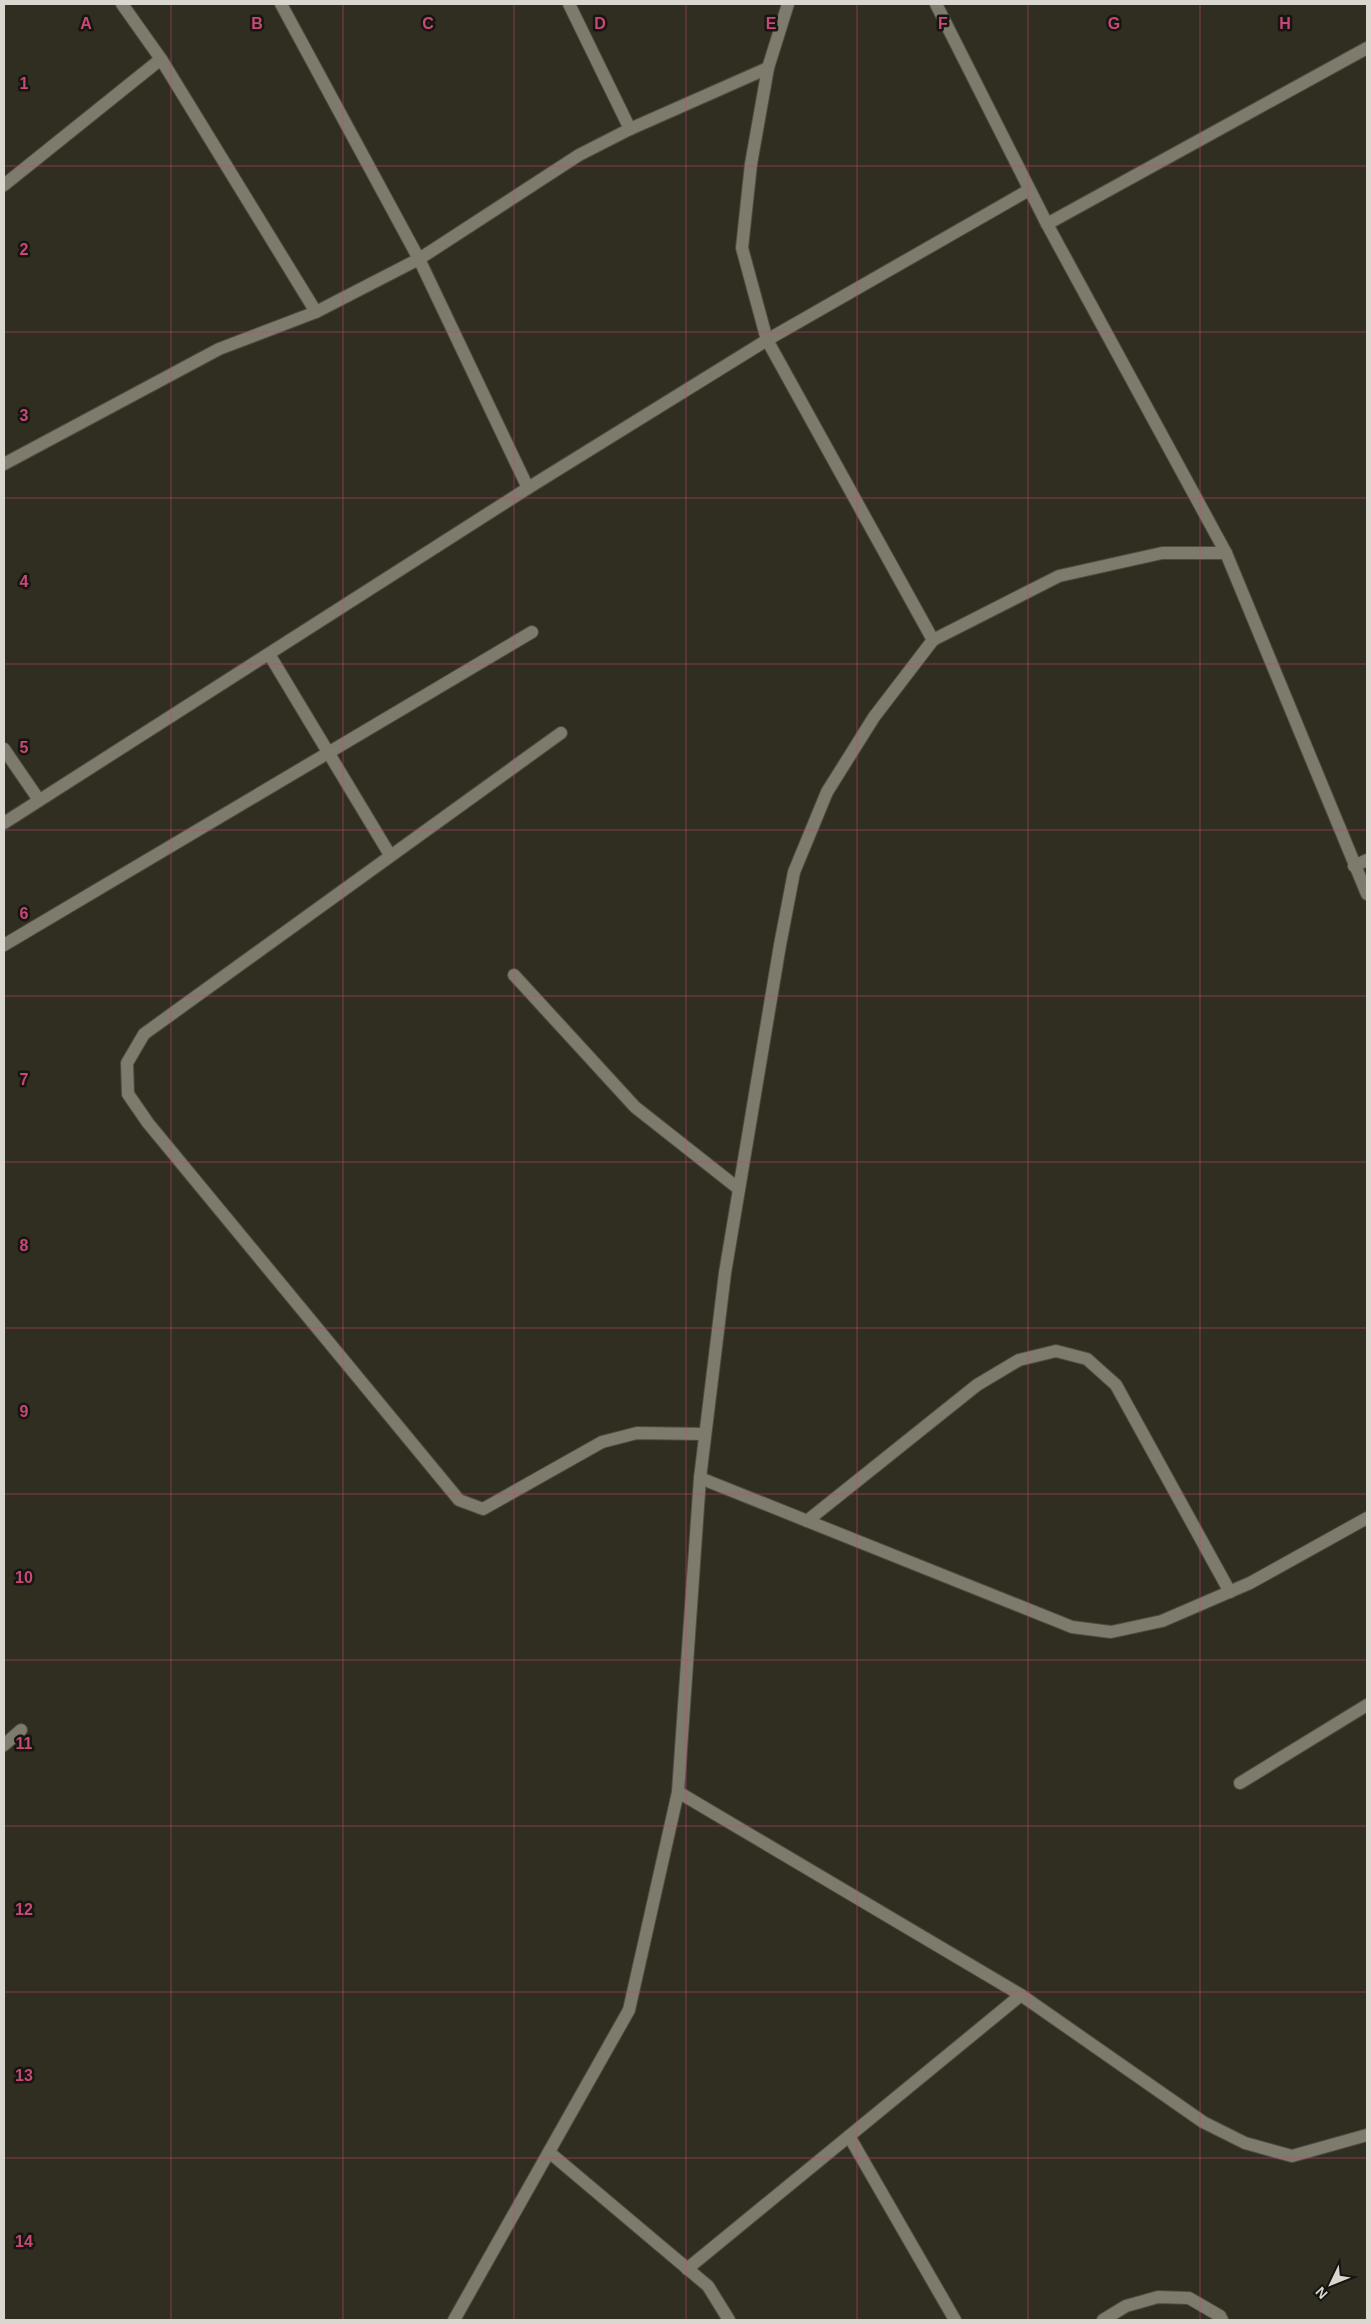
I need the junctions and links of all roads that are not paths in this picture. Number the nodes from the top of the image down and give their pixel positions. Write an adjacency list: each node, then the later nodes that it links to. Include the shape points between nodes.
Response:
1 (122, 4): 7 (street)
2 (281, 4): 13 (street)
3 (569, 4): 9 (street)
4 (788, 4): 8 (street)
5 (936, 4): 11 (street)
6 (1367, 48): 12 (street)
7 (161, 59): 10 (street); 14 (street)
8 (768, 68): 9 (street); 15 (street, via 751,164 742,248)
9 (630, 128): 13 (street, via 579,155)
10 (4, 185)
11 (1029, 190): 12 (street); 15 (street)
12 (1047, 224): 18 (street)
13 (420, 259): 14 (street); 17 (street)
14 (316, 312): 16 (street, via 219,349)
15 (768, 340): 17 (street); 20 (street)
16 (4, 464)
17 (528, 488): 21 (street)
18 (1226, 553): 20 (street, via 1162,553 1059,576); 29 (street)
19 (532, 632): 24 (street)
20 (933, 640): 33 (street, via 874,717 826,792 794,872)
21 (269, 654): 24 (street); 25 (street)
22 (561, 733): 27 (street)
23 (4, 749): 25 (street)
24 (328, 752): 27 (street); 31 (street)
25 (39, 800): 26 (street)
26 (4, 823)
27 (390, 854): 34 (street, via 144,1034 127,1063 128,1094 459,1500 483,1509 602,1442 636,1433)
28 (1367, 860): 29 (street)
29 (1354, 866): 30 (street)
30 (1367, 894)
31 (4, 945)
32 (514, 975): 33 (street, via 635,1107)
33 (739, 1189): 34 (street)
34 (705, 1434): 35 (street)
35 (700, 1478): 37 (street); 43 (street)
36 (1367, 1518): 38 (street)
37 (807, 1521): 38 (street, via 1072,1627 1111,1632 1162,1621); 38 (street, via 977,1385 1019,1360 1056,1351 1087,1360 1116,1385)
38 (1230, 1592)
39 (1367, 1705): 42 (street)
40 (21, 1730): 41 (street)
41 (4, 1745)
42 (1240, 1783)
43 (678, 1792): 44 (street); 47 (street, via 629,2010)
44 (1021, 1995): 45 (street, via 1203,2122 1245,2143 1292,2156); 46 (street)
45 (1367, 2135)
46 (849, 2136): 48 (street); 51 (street)
47 (549, 2152): 48 (street); 49 (street)
48 (687, 2268): 50 (street, via 708,2286)
49 (454, 2320)
50 (729, 2320)
51 (955, 2320)
52 (1103, 2320): 53 (street, via 1126,2306 1158,2297 1189,2298)
53 (1222, 2320)

